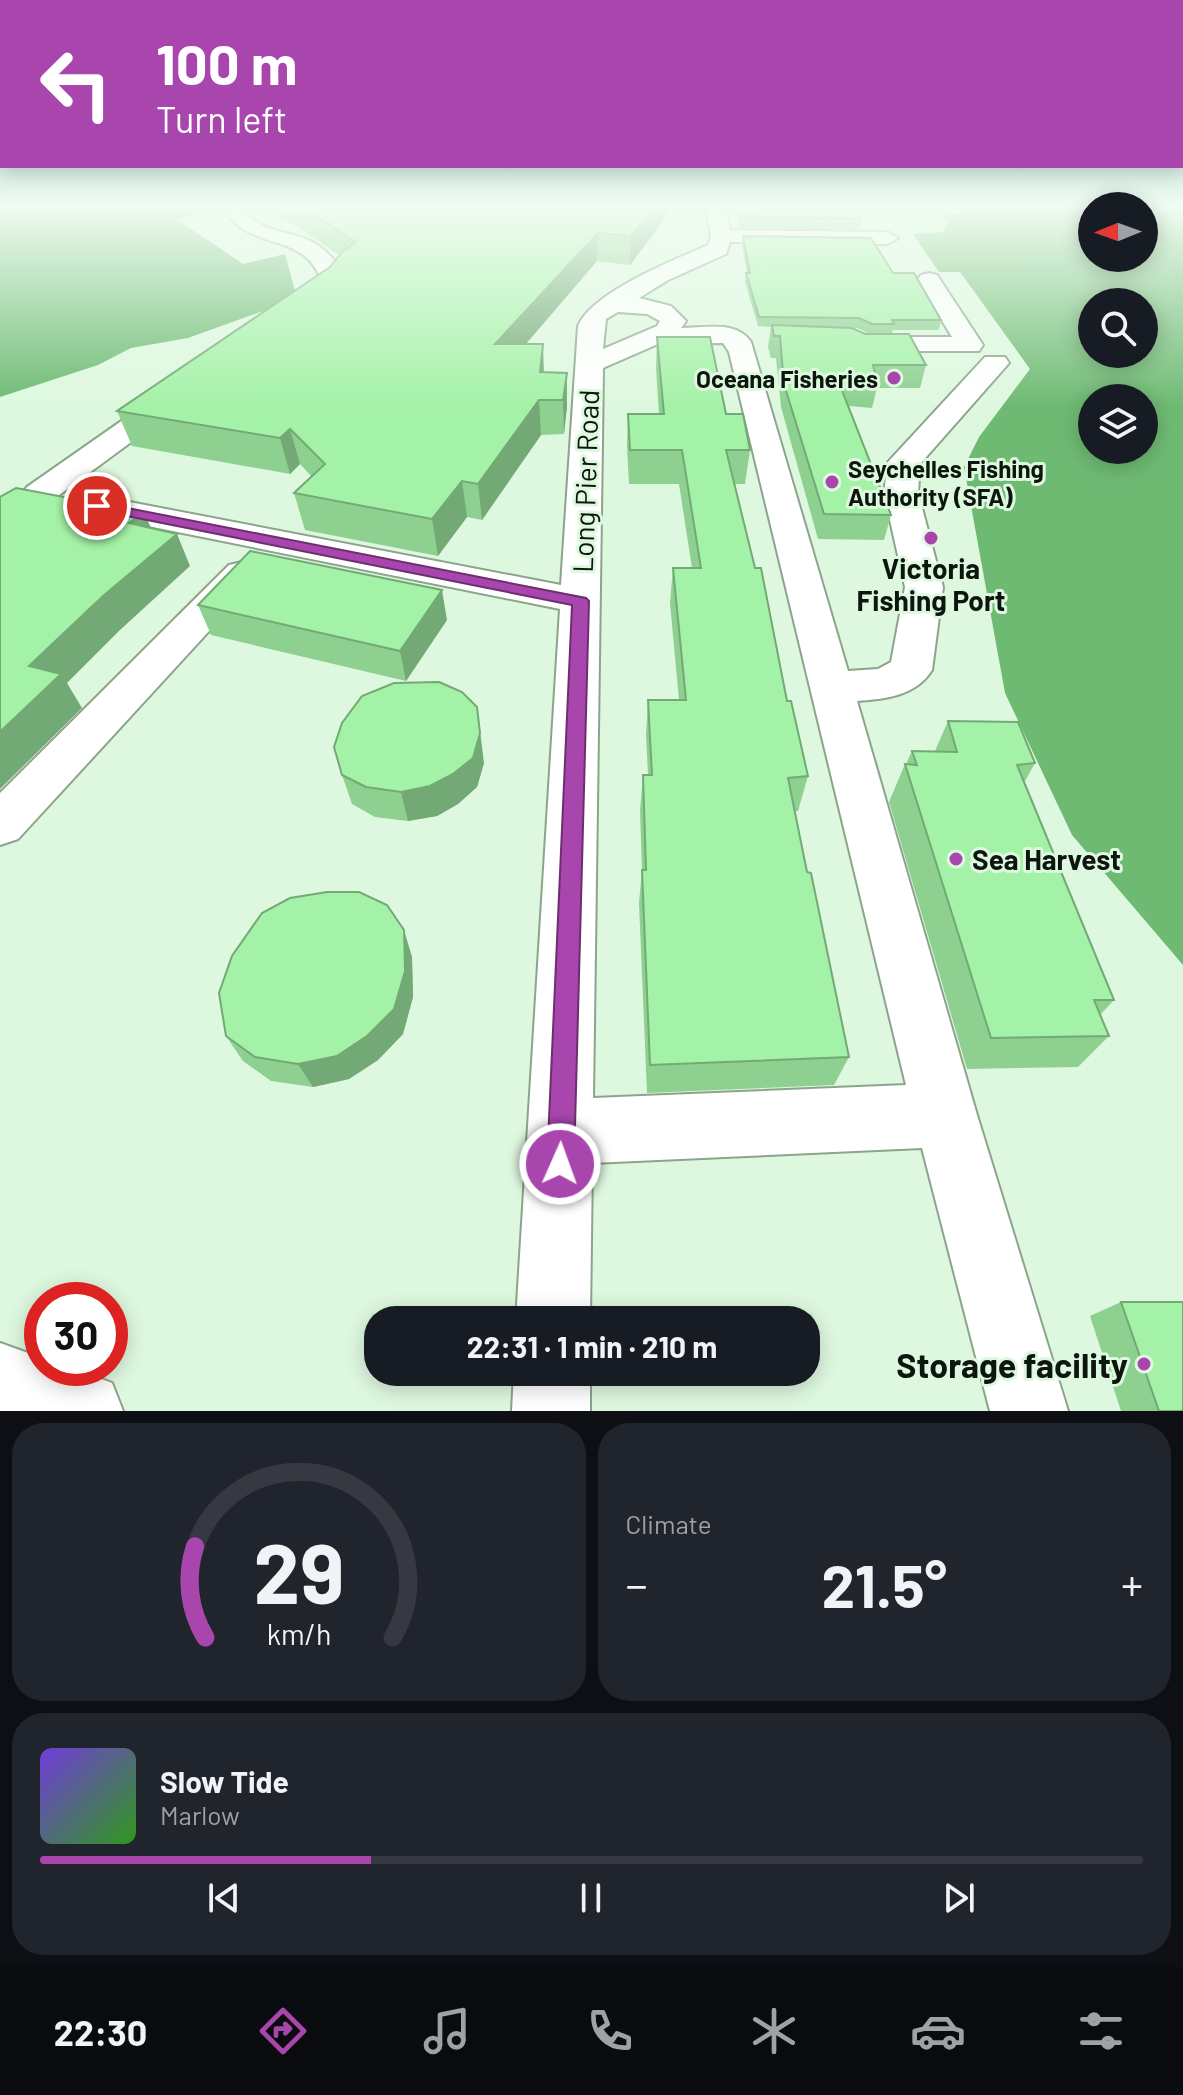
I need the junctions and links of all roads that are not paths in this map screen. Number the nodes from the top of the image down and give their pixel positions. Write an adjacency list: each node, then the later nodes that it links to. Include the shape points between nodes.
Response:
1 (332, 275): 6 (street, via 326,289)
2 (663, 275): 5 (street)
3 (671, 275): 7 (street)
4 (929, 280): 8 (street, via 970,345 860,345 857,339)
5 (607, 307): 7 (street, via 648,306); 9 (street, Long Pier Road, via 590,324 587,348)
6 (276, 325)
7 (663, 326): 9 (street, Long Pier Road); 14 (street, via 743,335 738,342)
8 (829, 338)
9 (592, 363): 13 (street, Long Pier Road)
10 (995, 363): 14 (street, via 904,462 901,493 924,587 911,670 886,684)
11 (188, 387): 12 (street, via 39,494)
12 (274, 541): 13 (street); 15 (street)
13 (581, 601): 17 (street, Long Pier Road)
14 (829, 687): 16 (street)
15 (0, 825)
16 (945, 1115): 17 (street); 23 (street)
17 (562, 1132): 18 (street, Long Pier Road)
18 (554, 1306)
19 (0, 1382): 21 (street)
20 (552, 1386): 22 (street)
21 (84, 1411)
22 (551, 1411)
23 (1029, 1411)

